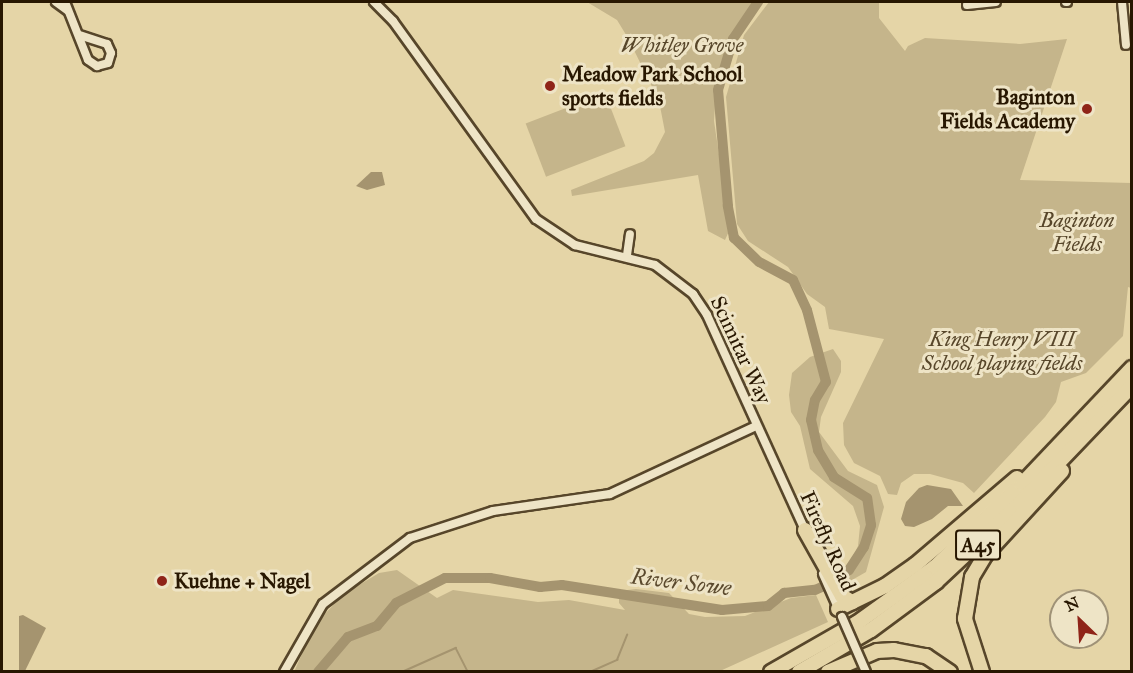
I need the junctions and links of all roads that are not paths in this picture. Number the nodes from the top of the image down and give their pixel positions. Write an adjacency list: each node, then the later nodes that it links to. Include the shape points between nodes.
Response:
1 (56, 2): 7 (street)
2 (65, 2): 7 (street)
3 (374, 2): 13 (street, Scimitar Way, via 393,21 524,207 547,229 575,245 595,252)
4 (996, 2): 6 (street)
5 (1122, 2): 10 (street)
6 (968, 5)
7 (67, 10): 8 (street)
8 (80, 35): 9 (street); 11 (street)
9 (94, 42): 11 (street); 11 (street, via 104,42 110,48 108,63 93,65)
10 (1126, 45)
11 (87, 50)
12 (630, 234): 13 (street)
13 (627, 255): 17 (street, Scimitar Way, via 670,273 697,299)
14 (1131, 368): 18 (highway, A45)
15 (1131, 386): 16 (highway, A45)
16 (1101, 418): 23 (highway, A45, via 997,526 936,582 871,630); 27 (highway, via 1055,480 986,555 972,578 965,619)
17 (756, 426): 19 (street, Firefly Road); 21 (street, Scimitar Way, via 610,494 493,511 410,538 323,604)
18 (1059, 444): 20 (highway, via 915,565); 22 (highway, A45, via 935,567 857,623)
19 (805, 530): 20 (highway)
20 (842, 605): 25 (street, Firefly Road, bridge)
21 (284, 672)
22 (771, 672)
23 (799, 672)
24 (828, 672): 26 (highway, via 878,651 894,650 926,656)
25 (866, 672)
26 (950, 672)
27 (982, 672)

